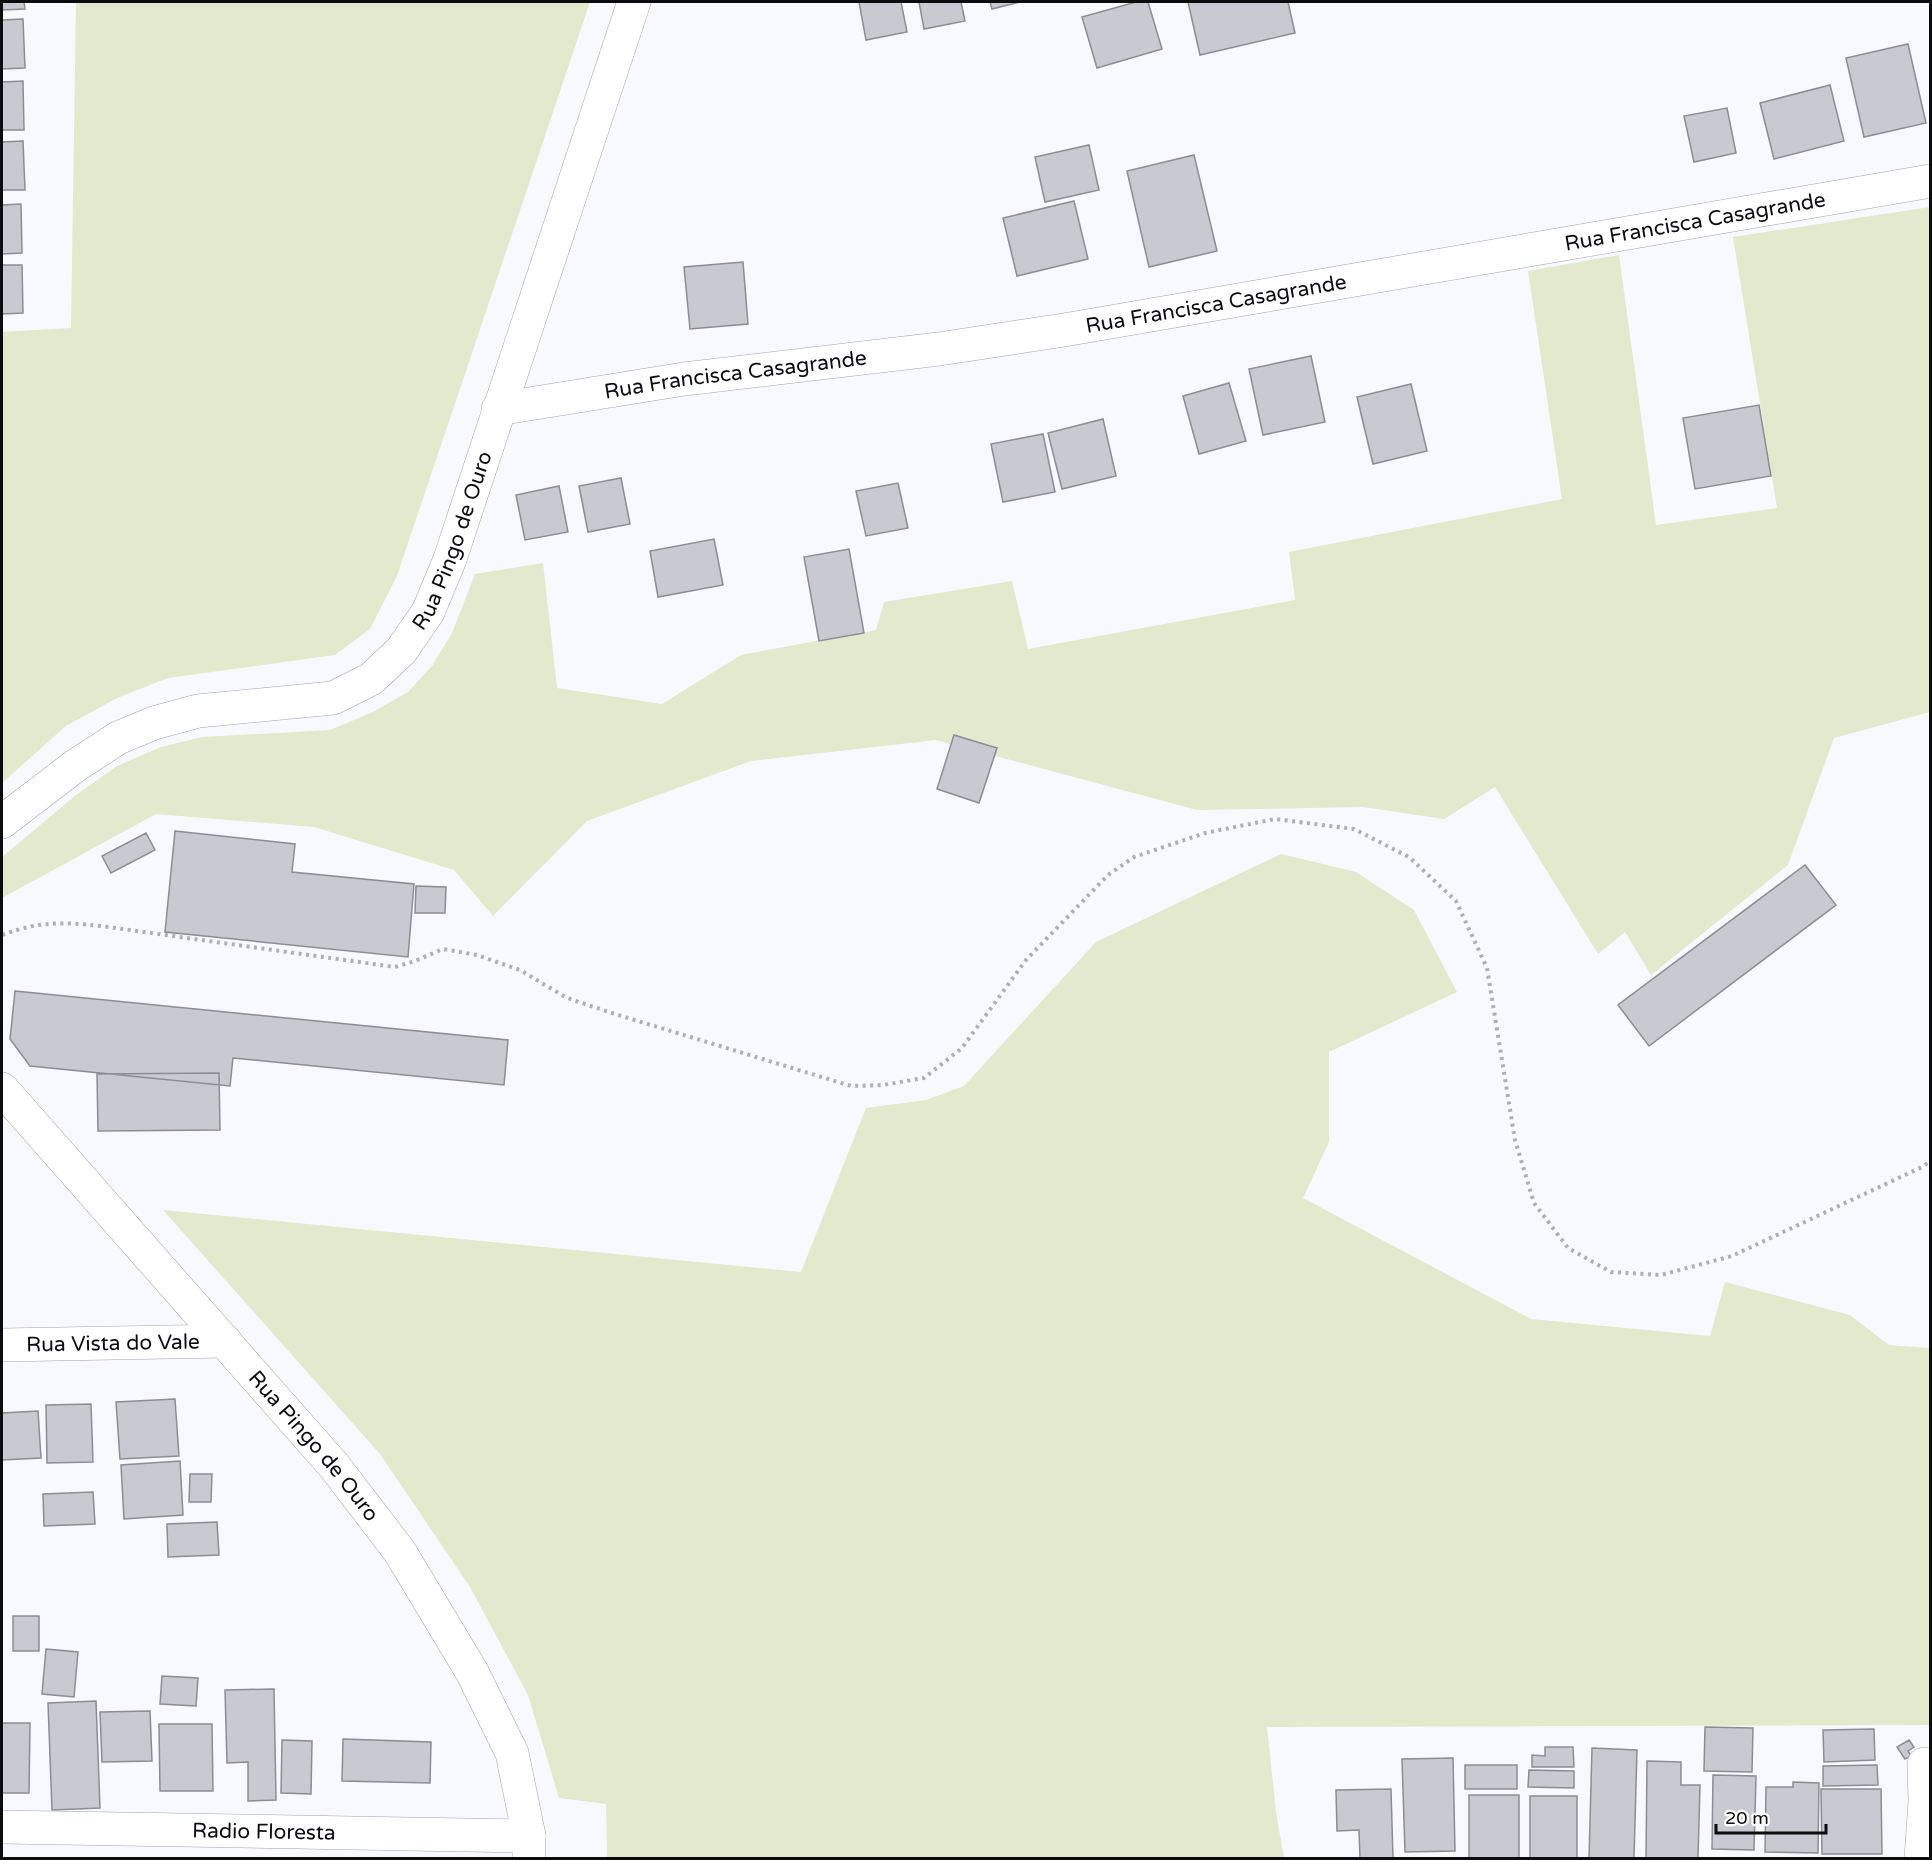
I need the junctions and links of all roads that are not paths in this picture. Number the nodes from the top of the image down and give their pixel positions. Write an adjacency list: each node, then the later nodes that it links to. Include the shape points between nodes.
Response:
1 (634, 2): 3 (street, Rua Pingo de Ouro)
2 (1930, 181): 3 (street, Rua Francisca Casagrande, via 1052,332 684,379)
3 (498, 409): 4 (street, Rua Pingo de Ouro, via 450,559 428,612 401,651 371,679 333,698 198,711 154,723 118,738)
4 (2, 822)
5 (2, 1089): 6 (street, Rua Pingo de Ouro)
6 (225, 1341): 7 (street, Rua Vista do Vale); 11 (street, Rua Pingo de Ouro, via 335,1467 400,1552 472,1672 512,1753)
7 (2, 1345)
8 (1924, 1764): 12 (street)
9 (2, 1827): 10 (street, Radio Floresta)
10 (183, 1845): 11 (street, Radio Floresta)
11 (529, 1847)
12 (1921, 1858)

